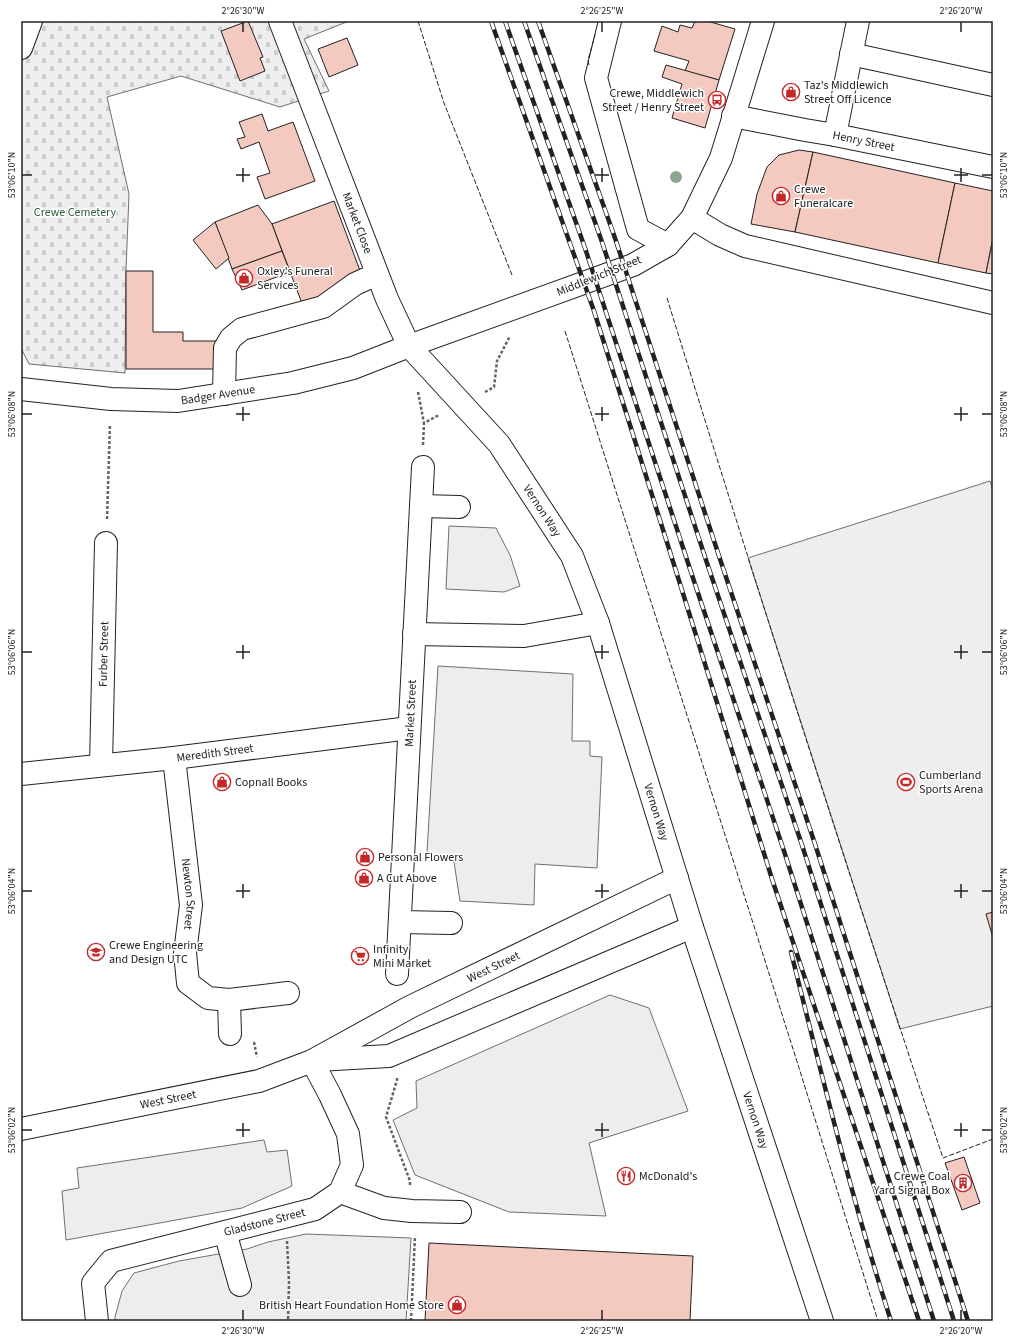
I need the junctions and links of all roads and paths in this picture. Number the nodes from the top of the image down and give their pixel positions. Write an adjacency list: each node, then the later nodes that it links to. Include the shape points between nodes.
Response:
1 (31, 21): 6 (street)
2 (280, 21): 14 (street, Market Close)
3 (610, 21): 13 (street, via 596,78 638,229)
4 (763, 21): 9 (street, Middlewich Street)
5 (858, 21): 7 (street)
6 (21, 48)
7 (851, 54): 8 (street); 10 (street)
8 (993, 86)
9 (733, 116): 10 (street, Henry Street); 12 (street, Middlewich Street, via 721,158)
10 (835, 134): 11 (street, Henry Street)
11 (993, 167)
12 (692, 218): 13 (street, Middlewich Street); 15 (street, via 720,236 745,246)
13 (668, 244): 17 (street, Middlewich Street, via 633,265)
14 (377, 274): 17 (street, Market Close); 19 (street, via 355,284 324,307 242,329 231,338 225,348)
15 (993, 303)
16 (510, 335): 21 (path, via 497,361 494,387)
17 (409, 346): 19 (street, Badger Avenue, via 354,368 293,383); 21 (street, Vernon Way)
18 (21, 389): 20 (street, Badger Avenue)
19 (224, 394): 20 (street, Badger Avenue, via 178,401)
20 (111, 399): 25 (path)
21 (460, 404): 22 (path, via 424,423); 26 (street, Vernon Way, via 498,444 572,556)
22 (423, 467): 23 (street, Market Street)
23 (421, 506): 24 (street); 27 (street, Market Street)
24 (459, 507)
25 (106, 543): 30 (street, Furber Street)
26 (598, 623): 27 (street, via 524,636); 32 (street, Vernon Way)
27 (414, 634): 28 (street, Market Street)
28 (409, 728): 29 (street, Meredith Street); 33 (street, Market Street)
29 (174, 758): 30 (street, Meredith Street); 38 (street, Newton Street, via 191,905 185,953 188,983 208,998)
30 (101, 765): 31 (street, Meredith Street)
31 (21, 774)
32 (677, 878): 35 (street, Vernon Way); 41 (street, West Street, via 410,1007)
33 (400, 922): 34 (street); 36 (street, Market Street)
34 (452, 923)
35 (692, 927): 40 (street, West Street); 54 (street, Vernon Way)
36 (397, 974)
37 (288, 993): 38 (street, Newton Street)
38 (229, 1000): 39 (street)
39 (230, 1034): 42 (path, via 252,1033)
40 (389, 1056): 41 (street, West Street); 45 (path, via 397,1080 386,1117 410,1181)
41 (312, 1061): 42 (street, West Street); 44 (street, via 348,1134 352,1165)
42 (262, 1079): 43 (street, West Street)
43 (21, 1129)
44 (340, 1192): 45 (street, via 384,1208); 47 (street, Gladstone Street, via 315,1209)
45 (412, 1211): 46 (street)
46 (460, 1212)
47 (286, 1217): 48 (street, Gladstone Street); 52 (path)
48 (225, 1232): 50 (street); 51 (street, Gladstone Street, via 111,1260 93,1283)
49 (415, 1236): 53 (path)
50 (240, 1285)
51 (97, 1321)
52 (288, 1321)
53 (411, 1321)
54 (822, 1321)

